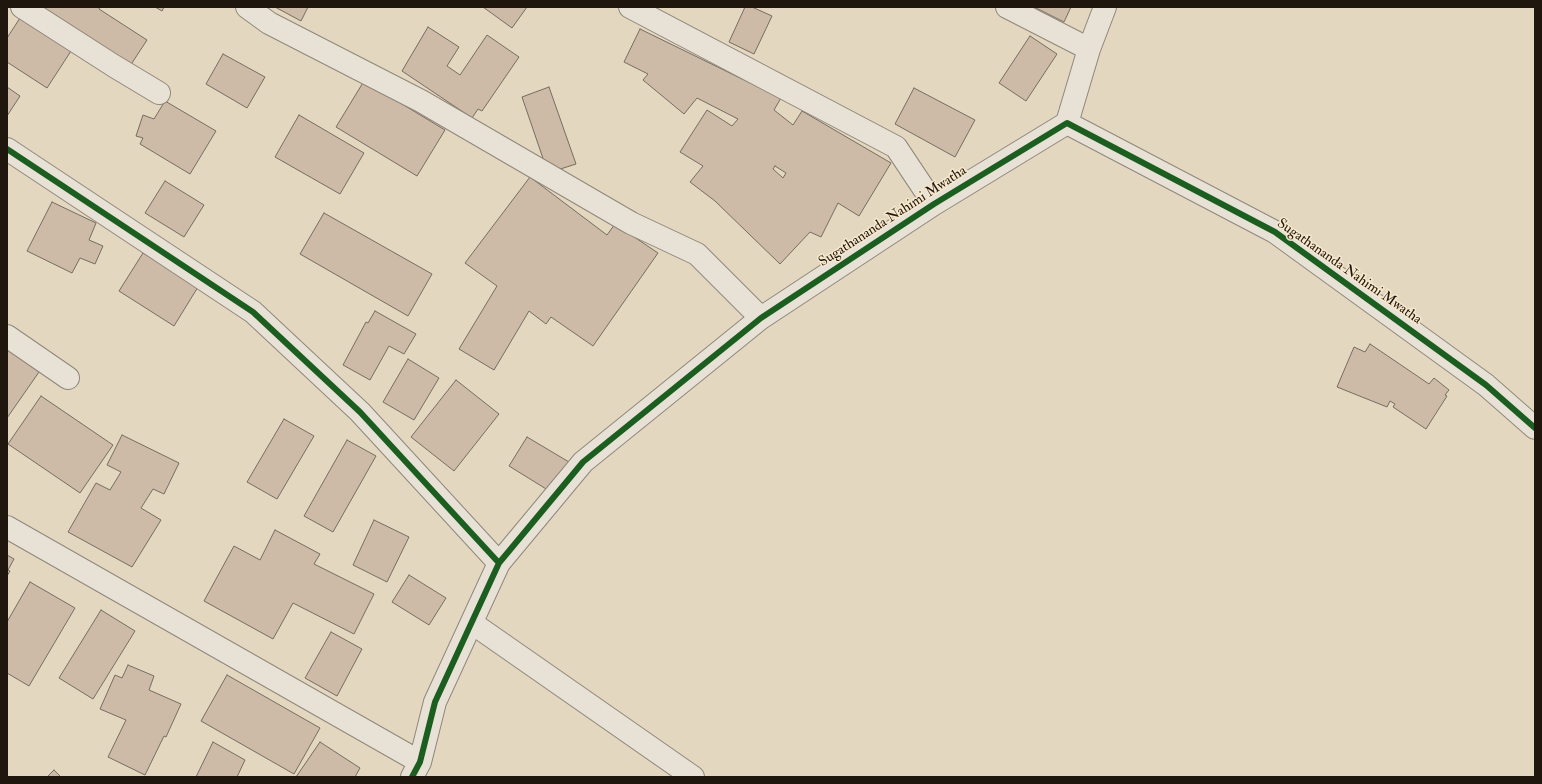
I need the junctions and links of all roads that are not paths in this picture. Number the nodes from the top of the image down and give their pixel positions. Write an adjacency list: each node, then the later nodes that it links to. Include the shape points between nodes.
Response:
1 (22, 7): 7 (street)
2 (247, 7): 11 (street, via 269,23 421,101 631,222 697,254)
3 (630, 7): 10 (street, via 896,147)
4 (1007, 7): 6 (street)
5 (1105, 7): 6 (street)
6 (1089, 49): 8 (street)
7 (159, 93)
8 (1067, 123): 10 (street, Sugathananda Nahimi Mwatha); 14 (street, Sugathananda Nahimi Mwatha, via 1275,232 1486,384)
9 (7, 149): 16 (street, via 253,312 360,412)
10 (934, 204): 11 (street, Sugathananda Nahimi Mwatha)
11 (761, 318): 16 (street, Sugathananda Nahimi Mwatha, via 583,462)
12 (7, 336): 13 (street)
13 (68, 378)
14 (1535, 428)
15 (7, 527): 18 (street)
16 (499, 563): 17 (street, Sugathananda Nahimi Mwatha)
17 (472, 623): 18 (street, Sugathananda Nahimi Mwatha, via 435,702); 19 (street)
18 (416, 769)
19 (694, 777)

